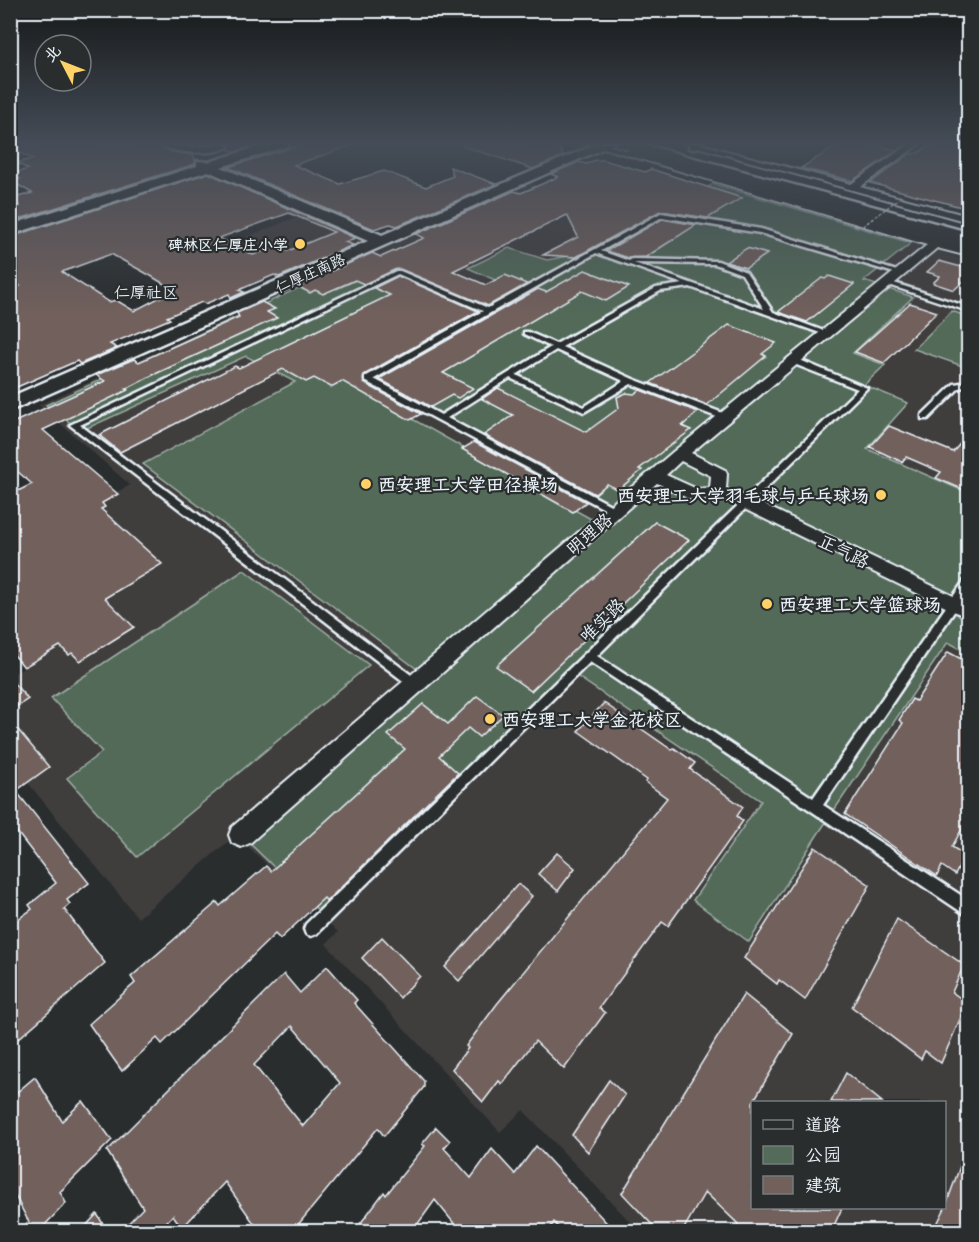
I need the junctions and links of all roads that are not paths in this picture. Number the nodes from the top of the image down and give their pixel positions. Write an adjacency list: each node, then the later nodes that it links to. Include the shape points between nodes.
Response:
1 (80, 201): 10 (street)
2 (95, 201): 11 (street)
3 (289, 201): 13 (street)
4 (473, 201): 13 (street, 仁厚庄南路)
5 (800, 201): 14 (street)
6 (806, 201): 14 (street)
7 (843, 201): 12 (highway)
8 (858, 201): 12 (street)
9 (883, 201): 12 (street)
10 (10, 222)
11 (10, 230)
12 (968, 236): 14 (street)
13 (382, 241): 29 (street, 仁厚庄南路)
14 (939, 241): 17 (street, 明理路)
15 (595, 251): 16 (lane); 17 (lane, via 661,215 761,231); 20 (lane)
16 (623, 261): 18 (lane); 21 (lane, via 716,262 744,273)
17 (894, 278): 19 (lane); 23 (street, 明理路)
18 (692, 286): 21 (lane); 24 (lane, via 658,289)
19 (969, 309)
20 (488, 311): 32 (lane, via 368,379); 41 (lane, via 398,272 74,425)
21 (771, 314): 23 (lane)
22 (526, 333): 24 (lane)
23 (825, 333): 25 (street, 明理路)
24 (556, 347): 26 (lane); 27 (lane)
25 (792, 360): 30 (street, 明理路); 36 (lane, 唯实路, via 863,388)
26 (509, 375): 27 (lane, via 584,410); 32 (lane)
27 (630, 381): 30 (lane)
28 (969, 384): 31 (lane, via 957,386)
29 (10, 405)
30 (725, 417): 33 (street, 明理路)
31 (925, 417)
32 (441, 418): 37 (lane)
33 (680, 454): 34 (street, 明理路); 35 (street, via 719,474)
34 (656, 476): 35 (street, via 695,495); 37 (street, 明理路)
35 (718, 492): 36 (street, 正气路)
36 (746, 503): 39 (street, 正气路); 40 (lane, 唯实路)
37 (615, 511): 41 (street, 明理路)
38 (969, 584): 39 (lane)
39 (962, 608): 42 (lane)
40 (590, 656): 42 (lane); 45 (lane, 唯实路)
41 (415, 684): 43 (street, 明理路)
42 (815, 806): 44 (lane)
43 (241, 835)
44 (969, 908)
45 (311, 928)

